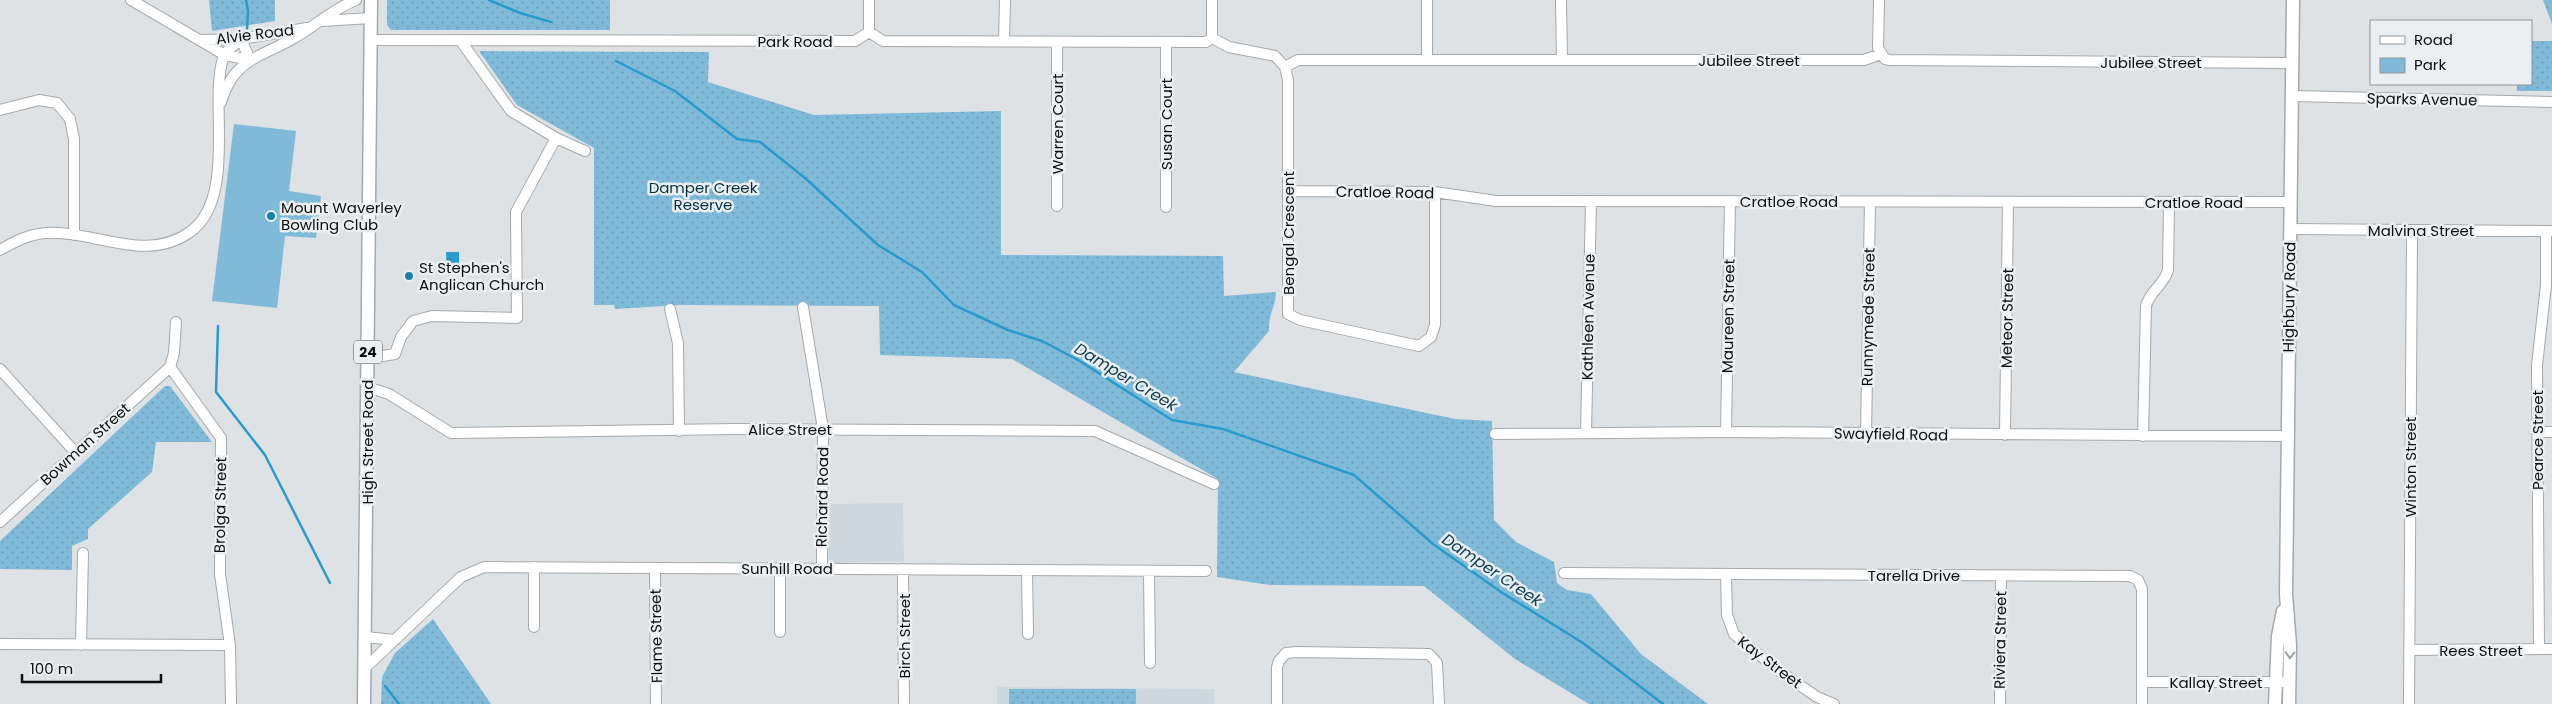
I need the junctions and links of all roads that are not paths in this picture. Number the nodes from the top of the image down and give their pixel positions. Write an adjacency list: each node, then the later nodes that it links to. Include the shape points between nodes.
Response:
1 (131, 0): 17 (street, Alvie Road)
2 (356, 0): 12 (street, Alvie Road, via 341,6)
3 (371, 0): 11 (main road, High Street Road / 24)
4 (869, 0): 14 (street)
5 (1005, 0): 20 (street)
6 (1212, 0): 15 (street)
7 (1427, 0): 26 (street)
8 (1560, 0): 27 (street)
9 (1879, 0): 23 (street, via 1878,42)
10 (2292, 0): 28 (main road, Highbury Road)
11 (371, 18): 12 (street, Alvie Road); 18 (main road, High Street Road / 24)
12 (322, 21): 13 (street, Alvie Road)
13 (309, 28): 16 (street, Alvie Road); 25 (street, Alvie Road)
14 (869, 32): 19 (street, Park Road, via 855,42); 20 (street, via 883,41)
15 (1212, 38): 22 (street, via 1206,42); 29 (street, via 1230,47 1275,56)
16 (241, 39): 17 (street, Alvie Road); 24 (street); 25 (street)
17 (202, 40): 24 (street, Alvie Road)
18 (371, 40): 19 (street, Park Road); 57 (main road, High Street Road / 24)
19 (460, 40): 34 (street, via 510,111)
20 (1004, 41): 21 (street)
21 (1057, 42): 22 (street); 44 (street, Warren Court)
22 (1166, 42): 45 (street, Susan Court)
23 (1881, 54): 27 (street, Jubilee Street, via 1864,60); 28 (street, Jubilee Street, via 1890,60)
24 (224, 55): 25 (street, Alvie Road); 33 (street, via 220,68)
25 (250, 60): 33 (street, via 234,75)
26 (1428, 60): 27 (street, Jubilee Street); 29 (street, Jubilee Street, via 1298,60)
27 (1562, 60)
28 (2292, 62): 30 (main road, Highbury Road)
29 (1285, 67): 36 (street, Bengal Crescent, via 1288,80)
30 (2292, 96): 31 (street, Sparks Avenue); 43 (main road, Highbury Road)
31 (2552, 102)
32 (0, 110): 49 (street, via 39,100 57,103 70,119 74,139)
33 (218, 110): 49 (street, via 216,192 207,215 191,232 168,243 143,247)
34 (556, 138): 35 (street); 54 (street, via 516,212 517,318 432,316 413,321 401,337 395,354)
35 (585, 151)
36 (1288, 191): 37 (street, Cratloe Road); 37 (street, Bengal Crescent, via 1288,314 1300,320 1419,346 1431,337 1435,325)
37 (1435, 192): 38 (street, Cratloe Road, via 1496,201)
38 (1590, 200): 39 (street, Cratloe Road); 63 (street, Kathleen Avenue)
39 (1730, 201): 40 (street, Cratloe Road); 60 (street, Maureen Street)
40 (1870, 202): 41 (street, Cratloe Road); 65 (street, Runnymede Street)
41 (2008, 202): 42 (street, Cratloe Road); 66 (street, Meteor Street)
42 (2169, 202): 43 (street, Cratloe Road); 67 (street, via 2167,275 2151,294 2146,306)
43 (2290, 202): 46 (main road, Highbury Road)
44 (1057, 206)
45 (1166, 207)
46 (2290, 229): 47 (street, Malvina Street); 68 (main road, Highbury Road)
47 (2412, 230): 48 (street, Malvina Street); 95 (street, Winton Street)
48 (2549, 230): 61 (street, Pearce Street, via 2537,365)
49 (74, 235): 50 (street, via 45,233 16,240)
50 (0, 250)
51 (803, 307): 58 (street, Richard Road)
52 (670, 309): 59 (street, via 678,343)
53 (176, 322): 55 (street)
54 (382, 356)
55 (170, 367): 69 (street, Bowman Street); 92 (street, Brolga Street, via 221,438 220,574)
56 (0, 368): 69 (street)
57 (368, 388): 59 (street, Alice Street, via 389,394 451,433); 88 (main road, High Street Road / 24)
58 (823, 429): 59 (street, Alice Street); 70 (street, Alice Street, via 1095,432); 76 (street, Richard Road)
59 (679, 431)
60 (1726, 432): 63 (street, Swayfield Road); 65 (street, Swayfield Road)
61 (2537, 432): 62 (street); 93 (street, Pearce Street)
62 (2552, 432)
63 (1586, 433): 64 (street, Swayfield Road)
64 (1495, 434)
65 (1866, 434): 66 (street, Swayfield Road)
66 (2005, 435): 67 (street, Swayfield Road)
67 (2143, 436): 68 (street, Swayfield Road)
68 (2287, 436): 84 (main road, Highbury Road)
69 (76, 452): 71 (street, Bowman Street)
70 (1214, 484)
71 (0, 522)
72 (83, 553): 91 (street)
73 (534, 567): 74 (street, Sunhill Road); 85 (street); 89 (street, Sunhill Road, via 484,567 461,577)
74 (655, 568): 75 (street, Sunhill Road); 103 (street, Flame Street)
75 (780, 568): 76 (street, Sunhill Road); 86 (street)
76 (822, 568): 77 (street, Sunhill Road)
77 (903, 569): 78 (street, Sunhill Road); 104 (street, Birch Street)
78 (1027, 570): 79 (street, Sunhill Road); 87 (street)
79 (1150, 571): 80 (street, Sunhill Road); 96 (street)
80 (1206, 571)
81 (1564, 573): 82 (street, Tarella Drive)
82 (1726, 574): 83 (street, Tarella Drive); 107 (street, Kay Street, via 1727,616 1734,634 1775,668 1817,697)
83 (2001, 576): 98 (street, Tarella Drive, via 2130,576 2138,580 2142,589); 108 (street, Riviera Street)
84 (2286, 594): 99 (main road, Highbury Road, via 2278,636); 100 (main road, Highbury Road, one-way to 100)
85 (534, 627)
86 (780, 632)
87 (1028, 634)
88 (365, 637): 89 (street); 97 (main road, High Street Road / 24)
89 (395, 640): 97 (street, Sunhill Road)
90 (0, 644): 91 (street)
91 (81, 645): 92 (street)
92 (230, 645): 101 (street, Brolga Street)
93 (2539, 649): 94 (street, Rees Street); 95 (street, Rees Street)
94 (2552, 649)
95 (2409, 650): 112 (street, Winton Street)
96 (1150, 662)
97 (365, 668): 102 (main road, High Street Road / 24)
98 (2142, 682): 99 (street, Kallay Street); 109 (street, Tarella Drive)
99 (2275, 682): 100 (street, Kallay Street); 110 (main road, Highbury Road)
100 (2289, 682): 111 (main road, Highbury Road)
101 (231, 704)
102 (364, 704)
103 (656, 704)
104 (904, 704)
105 (1277, 704): 106 (street, via 1279,661 1286,653 1297,652 1429,654 1438,663)
106 (1439, 704)
107 (1834, 704)
108 (2000, 704)
109 (2142, 704)
110 (2275, 704)
111 (2289, 704)
112 (2409, 704)

